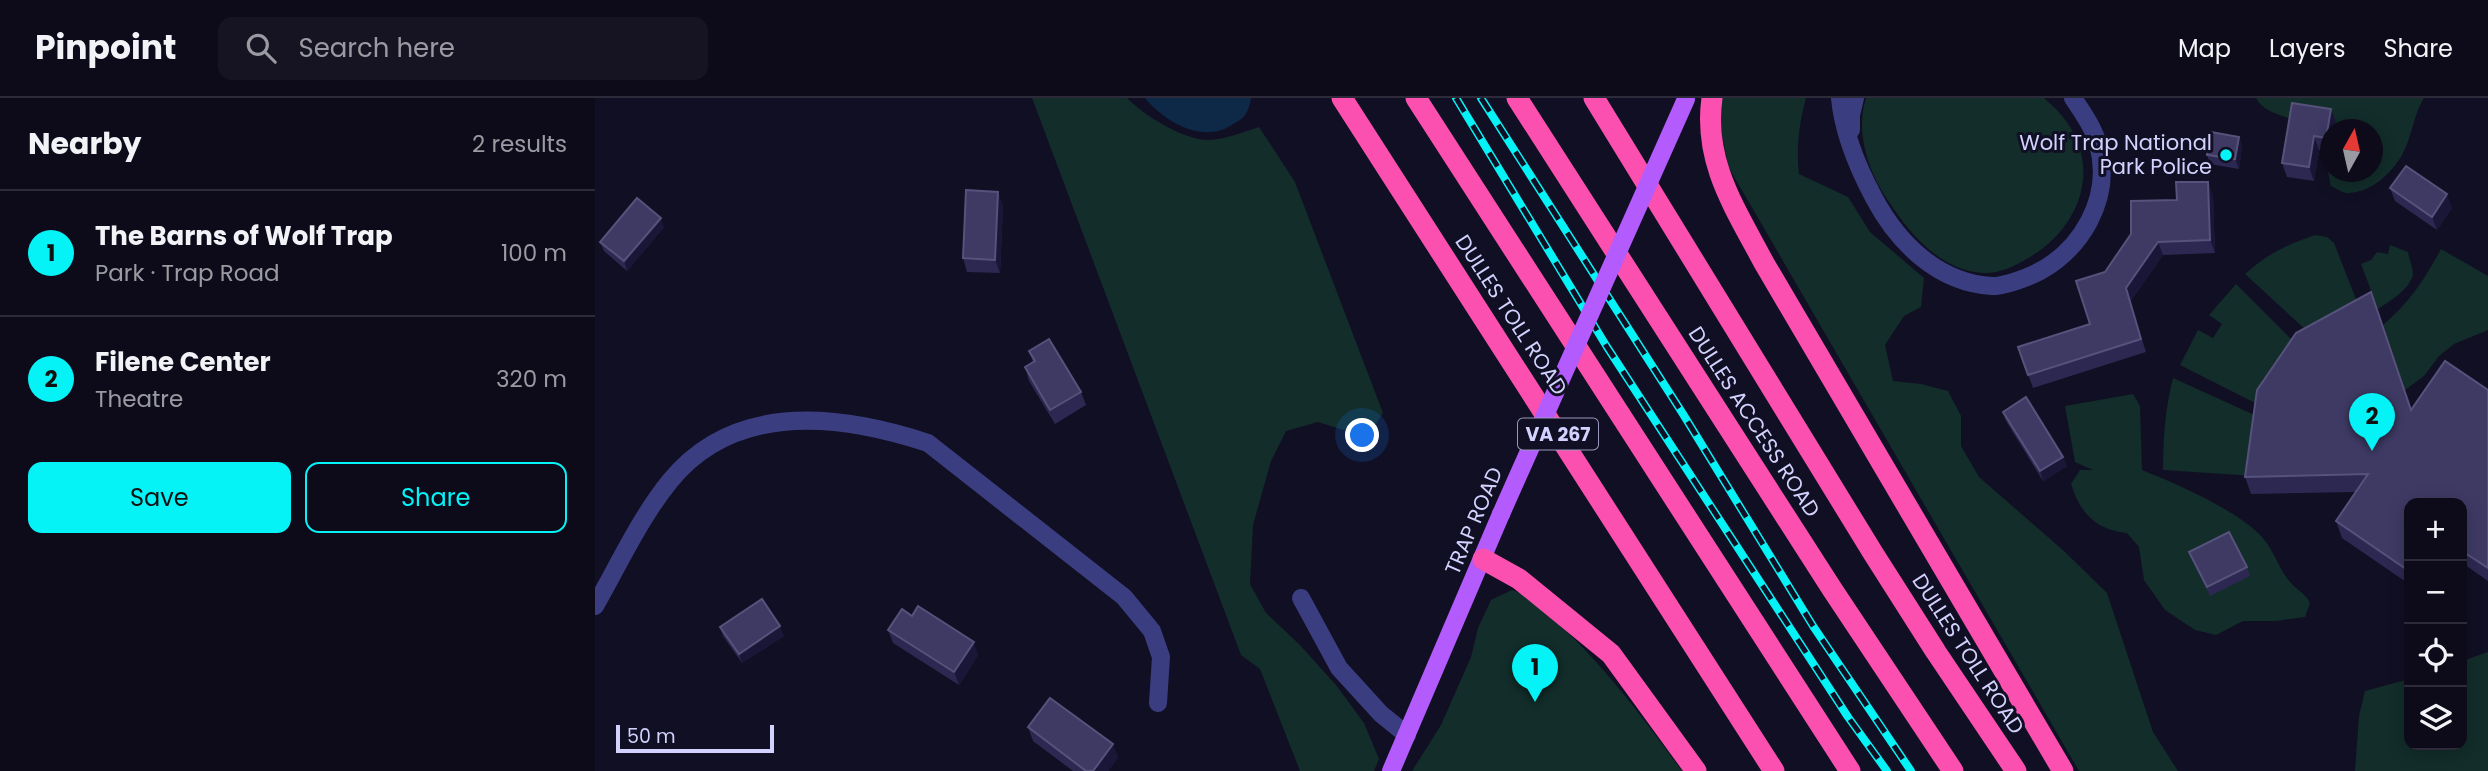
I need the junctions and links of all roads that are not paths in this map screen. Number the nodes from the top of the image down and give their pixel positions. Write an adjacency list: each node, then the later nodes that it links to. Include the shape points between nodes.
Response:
1 (1342, 98): 18 (highway, DULLES TOLL ROAD / VA 267)
2 (1416, 98): 19 (highway)
3 (1517, 98): 20 (highway, DULLES ACCESS ROAD)
4 (1594, 98): 21 (highway, DULLES TOLL ROAD, via 1873,553)
5 (1686, 98): 11 (main road, TRAP ROAD, bridge)
6 (1712, 98): 22 (highway, via 1713,153 1721,181 1764,263)
7 (1840, 98): 10 (street)
8 (1855, 98): 10 (street)
9 (2073, 98): 10 (street, via 2089,122 2102,167 2092,217 2073,246 2046,268 1995,286 1940,271 1902,239 1883,215)
10 (1852, 147)
11 (1483, 559): 15 (main road, TRAP ROAD); 17 (highway, via 1519,579 1611,654)
12 (1301, 598): 15 (street, via 1339,668)
13 (595, 606): 14 (street, via 654,503 690,460 712,444 737,432 782,422 856,423 928,443 1124,597 1152,631 1161,657)
14 (1158, 703)
15 (1407, 735): 16 (main road, TRAP ROAD)
16 (1391, 771)
17 (1696, 771)
18 (1775, 771)
19 (1850, 771)
20 (1953, 771)
21 (2016, 771)
22 (2063, 771)

